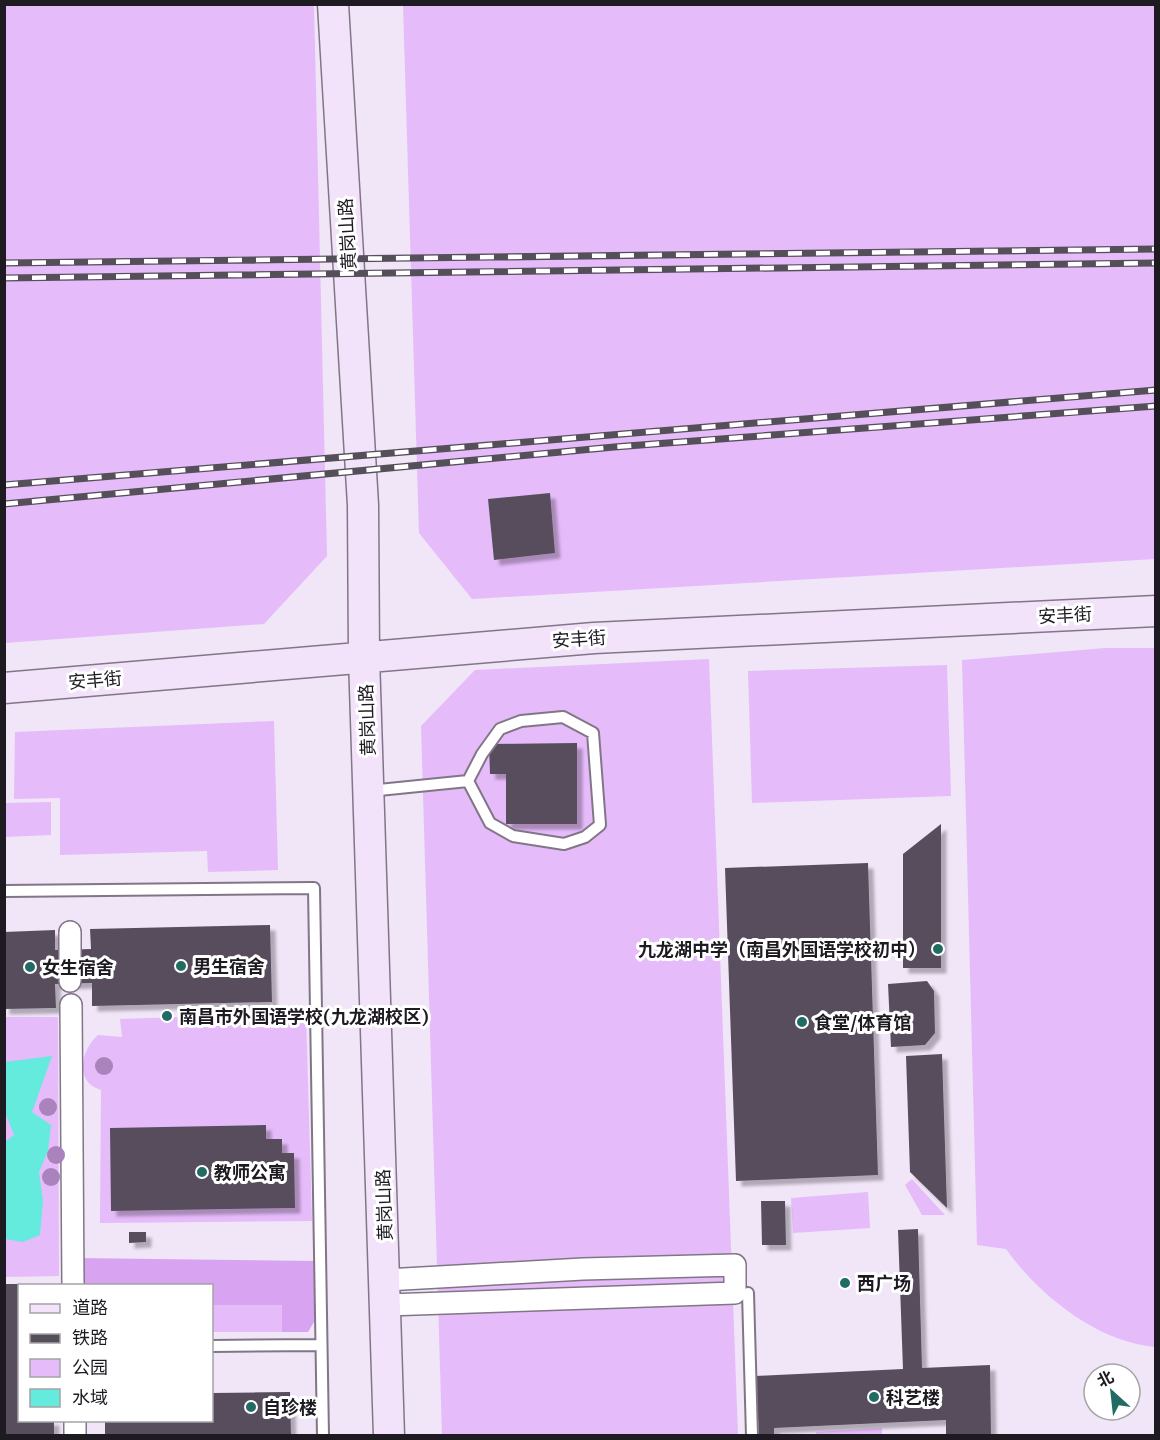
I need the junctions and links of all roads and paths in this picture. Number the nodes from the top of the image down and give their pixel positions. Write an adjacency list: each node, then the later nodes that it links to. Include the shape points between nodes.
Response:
1 (333, 4): 3 (street, 黄岗山路, via 363,506)
2 (1155, 611): 3 (street, 安丰街, via 594,638)
3 (364, 657): 4 (street, 安丰街); 6 (street, 黄岗山路)
4 (4, 688)
5 (468, 781): 5 (lane, via 490,822 513,836 564,844 585,837 600,825 593,733 562,717 521,721 500,729); 6 (lane)
6 (369, 791): 12 (street, 黄岗山路)
7 (4, 891): 14 (lane, via 314,888)
8 (70, 932): 9 (street)
9 (70, 981)
10 (71, 1005): 11 (street)
11 (73, 1284)
12 (387, 1292): 12 (street, via 735,1293 735,1264 583,1269); 17 (street, 黄岗山路)
13 (748, 1293): 18 (lane)
14 (321, 1345): 15 (lane); 16 (lane)
15 (213, 1346)
16 (323, 1436)
17 (389, 1436)
18 (752, 1436)

